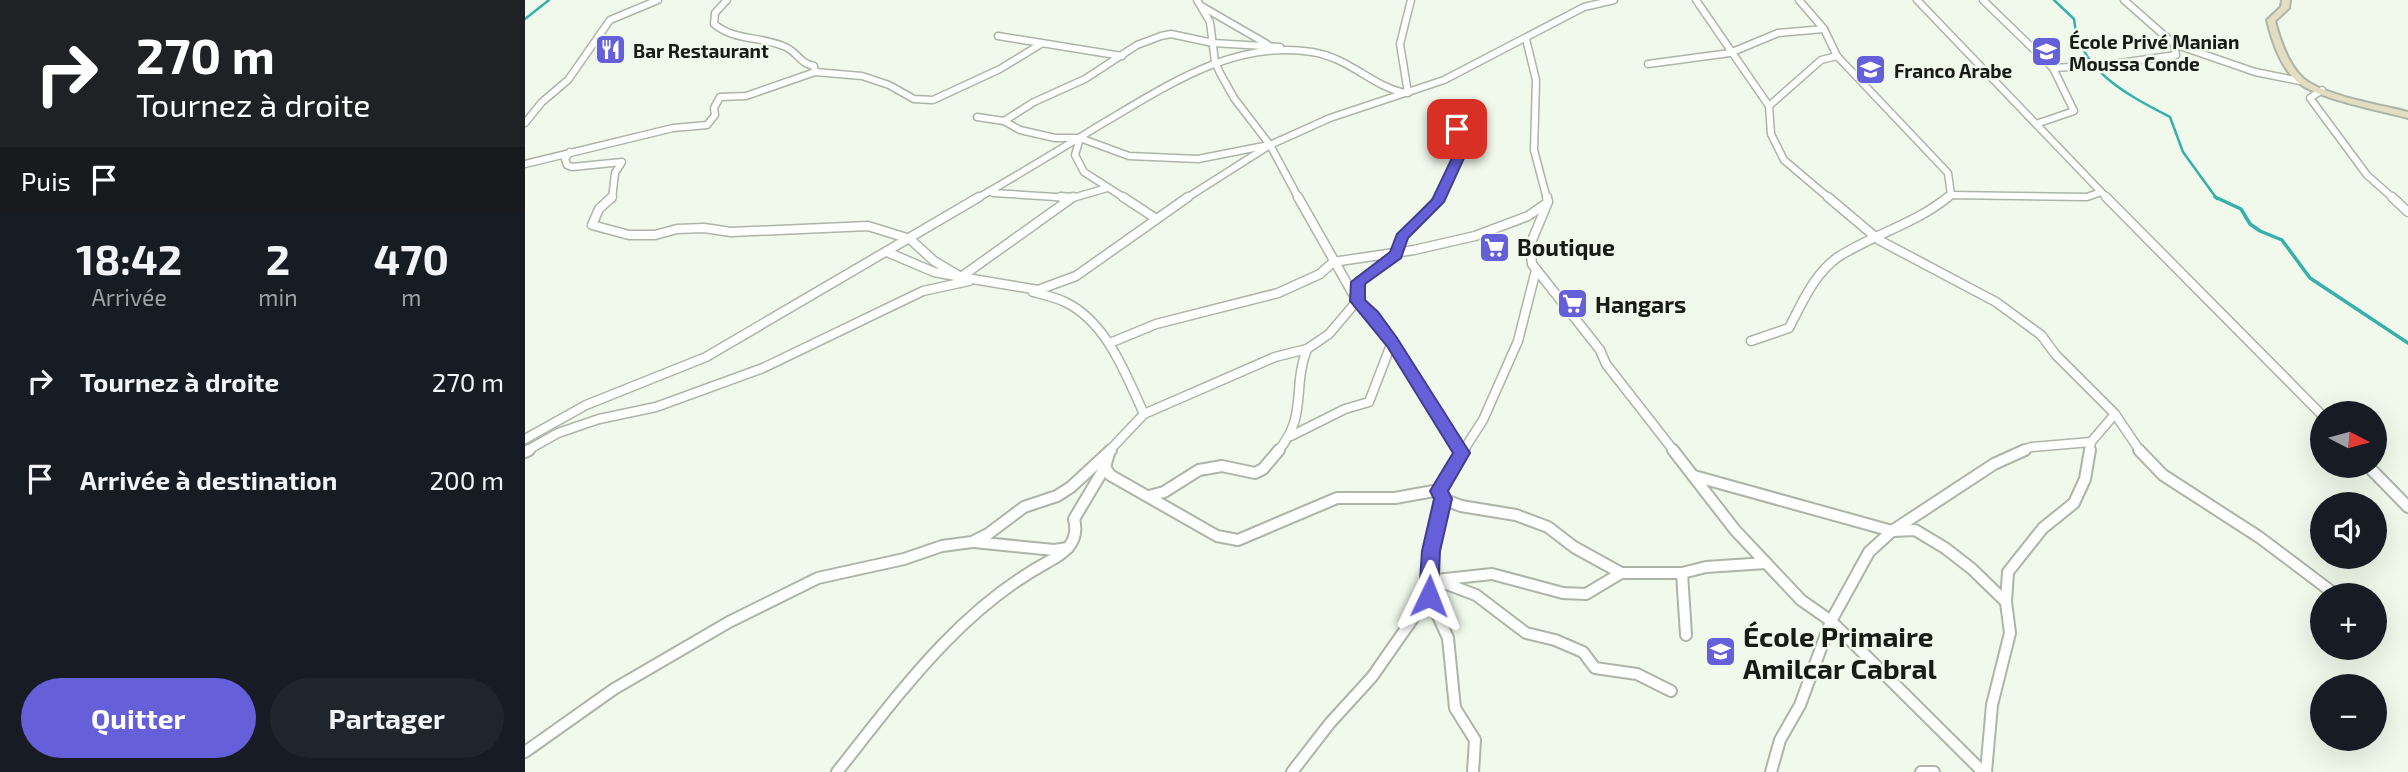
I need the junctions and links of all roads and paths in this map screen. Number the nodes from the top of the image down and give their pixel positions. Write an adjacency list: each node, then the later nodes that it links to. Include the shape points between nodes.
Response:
1 (658, 0): 35 (street, via 610,20 568,80)
2 (727, 0): 26 (street, via 715,13 714,24 728,35 777,43 799,55 803,64 814,66)
3 (1411, 0): 29 (street, via 1399,44)
4 (1614, 0): 14 (street, via 1584,7)
5 (1696, 0): 20 (street)
6 (1799, 0): 12 (street)
7 (1917, 0): 36 (street)
8 (1983, 0): 25 (street)
9 (2124, 0): 18 (street)
10 (2286, 0): 27 (street, via 2285,8 2271,20)
11 (1200, 3): 15 (street, via 1210,22); 17 (street)
12 (1824, 29): 20 (street, via 1778,33); 22 (street)
13 (998, 36): 16 (street)
14 (1526, 38): 29 (street, via 1444,80); 46 (street, via 1536,80 1534,150)
15 (1213, 43): 17 (street); 21 (street, via 1171,34 1137,45); 23 (street)
16 (1041, 44): 21 (street); 26 (street, via 933,100 914,99 862,76)
17 (1268, 44): 19 (street)
18 (2174, 44): 25 (street, via 2176,55); 27 (street, via 2255,72)
19 (1289, 50): 23 (street, via 1250,52); 29 (street, via 1322,53 1351,64 1389,90)
20 (1730, 53): 24 (street); 30 (street)
21 (1122, 56): 34 (street)
22 (1837, 56): 30 (street, via 1821,60); 44 (street, via 1948,173)
23 (1215, 62): 37 (street, via 1168,82); 38 (street, via 1234,98)
24 (1649, 64)
25 (2053, 68): 36 (street, via 2074,111)
26 (815, 72): 39 (street, via 747,96 720,97 707,125 673,128)
27 (2300, 80): 28 (street)
28 (2322, 90): 32 (street); 47 (street, via 2311,98 2367,175)
29 (1407, 93): 38 (street, via 1330,118)
30 (1769, 106): 50 (street, via 1771,134 1784,160)
31 (1453, 113): 52 (street, via 1461,144 1459,156 1438,202 1402,237)
32 (2408, 115)
33 (977, 117): 34 (street)
34 (1005, 121): 37 (street, via 1020,131)
35 (525, 123)
36 (2039, 123): 42 (street)
37 (1080, 138): 38 (street, via 1129,156 1198,159); 41 (street, via 1075,155 1084,172); 43 (street)
38 (1270, 145): 48 (street); 53 (street)
39 (570, 152): 40 (street); 49 (street, via 565,159 572,167 622,162 615,173 612,200 599,209 592,225 629,235 677,229 731,232 842,225 869,226)
40 (525, 164)
41 (1107, 187): 45 (street); 48 (street)
42 (2101, 192): 44 (street, via 2087,197); 63 (street)
43 (989, 194): 45 (street); 49 (street)
44 (1951, 195): 50 (street)
45 (1071, 198): 55 (street)
46 (1548, 202): 52 (street, via 1533,215); 54 (street, via 1530,245)
47 (2408, 212)
48 (1155, 218): 57 (street, via 1076,276)
49 (910, 239): 51 (street); 55 (street)
50 (1879, 240): 59 (street, via 1836,258 1811,286 1789,328); 65 (street, via 1996,302 2041,335)
51 (887, 252): 55 (street, via 934,272); 67 (street, via 706,357 586,405)
52 (1397, 255): 53 (street); 58 (street, via 1358,282)
53 (1333, 262): 58 (street); 61 (street, via 1326,272 1269,296 1155,324)
54 (1536, 270): 71 (street, via 1518,341 1483,420); 73 (street)
55 (961, 277): 56 (street)
56 (977, 279): 57 (street); 70 (street, via 923,291 762,368 656,407 558,433)
57 (1028, 290): 61 (street, via 1068,304)
58 (1357, 301): 60 (street); 62 (street, via 1329,334)
59 (1751, 341)
60 (1392, 342): 66 (street, via 1369,402); 71 (street)
61 (1110, 343): 64 (street)
62 (1307, 349): 64 (street, via 1275,357); 66 (street)
63 (2310, 401)
64 (1144, 414): 69 (street)
65 (2115, 414): 68 (street); 85 (street, via 2137,448 2163,475)
66 (1291, 436): 76 (street, via 1263,469 1255,472 1222,466 1199,470)
67 (525, 439)
68 (2091, 442): 78 (street, via 2031,447 1968,480); 87 (street, via 2085,479 2074,503 2043,528 2008,572)
69 (1109, 451): 72 (street); 79 (street, via 1064,491 1024,508)
70 (525, 452)
71 (1461, 453): 75 (street)
72 (1105, 467): 76 (street, via 1110,475); 80 (street, via 1074,519 1077,530)
73 (1694, 475): 78 (street); 81 (street)
74 (2380, 478): 77 (street)
75 (1441, 495): 76 (street, via 1337,498 1238,540 1217,536); 82 (street, via 1461,506 1516,515 1548,527); 86 (street)
76 (1149, 496)
77 (2408, 507)
78 (1892, 531): 87 (street, via 1915,530 1945,548); 88 (street, via 1869,552)
79 (972, 542): 80 (street); 91 (street, via 818,578 651,667)
80 (1068, 548): 92 (street, via 1011,582 931,654)
81 (1766, 563): 83 (street); 88 (street, via 1801,600)
82 (1621, 573): 83 (street); 84 (street, via 1586,594 1563,593 1492,574)
83 (1682, 573): 89 (street)
84 (1436, 580): 86 (street); 90 (street, via 1476,595 1526,633 1583,652 1595,668 1637,674)
85 (2320, 583)
86 (1429, 596): 93 (street, via 1372,677); 94 (street, via 1448,638 1455,708 1475,740)
87 (2005, 602): 98 (street, via 2010,633 1992,705)
88 (1831, 621): 95 (street); 98 (street)
89 (1686, 635)
90 (1671, 691)
91 (525, 752)
92 (837, 772)
93 (1292, 772)
94 (1473, 772)
95 (1771, 772)
96 (1921, 772): 97 (street)
97 (1934, 772)
98 (1984, 772)

